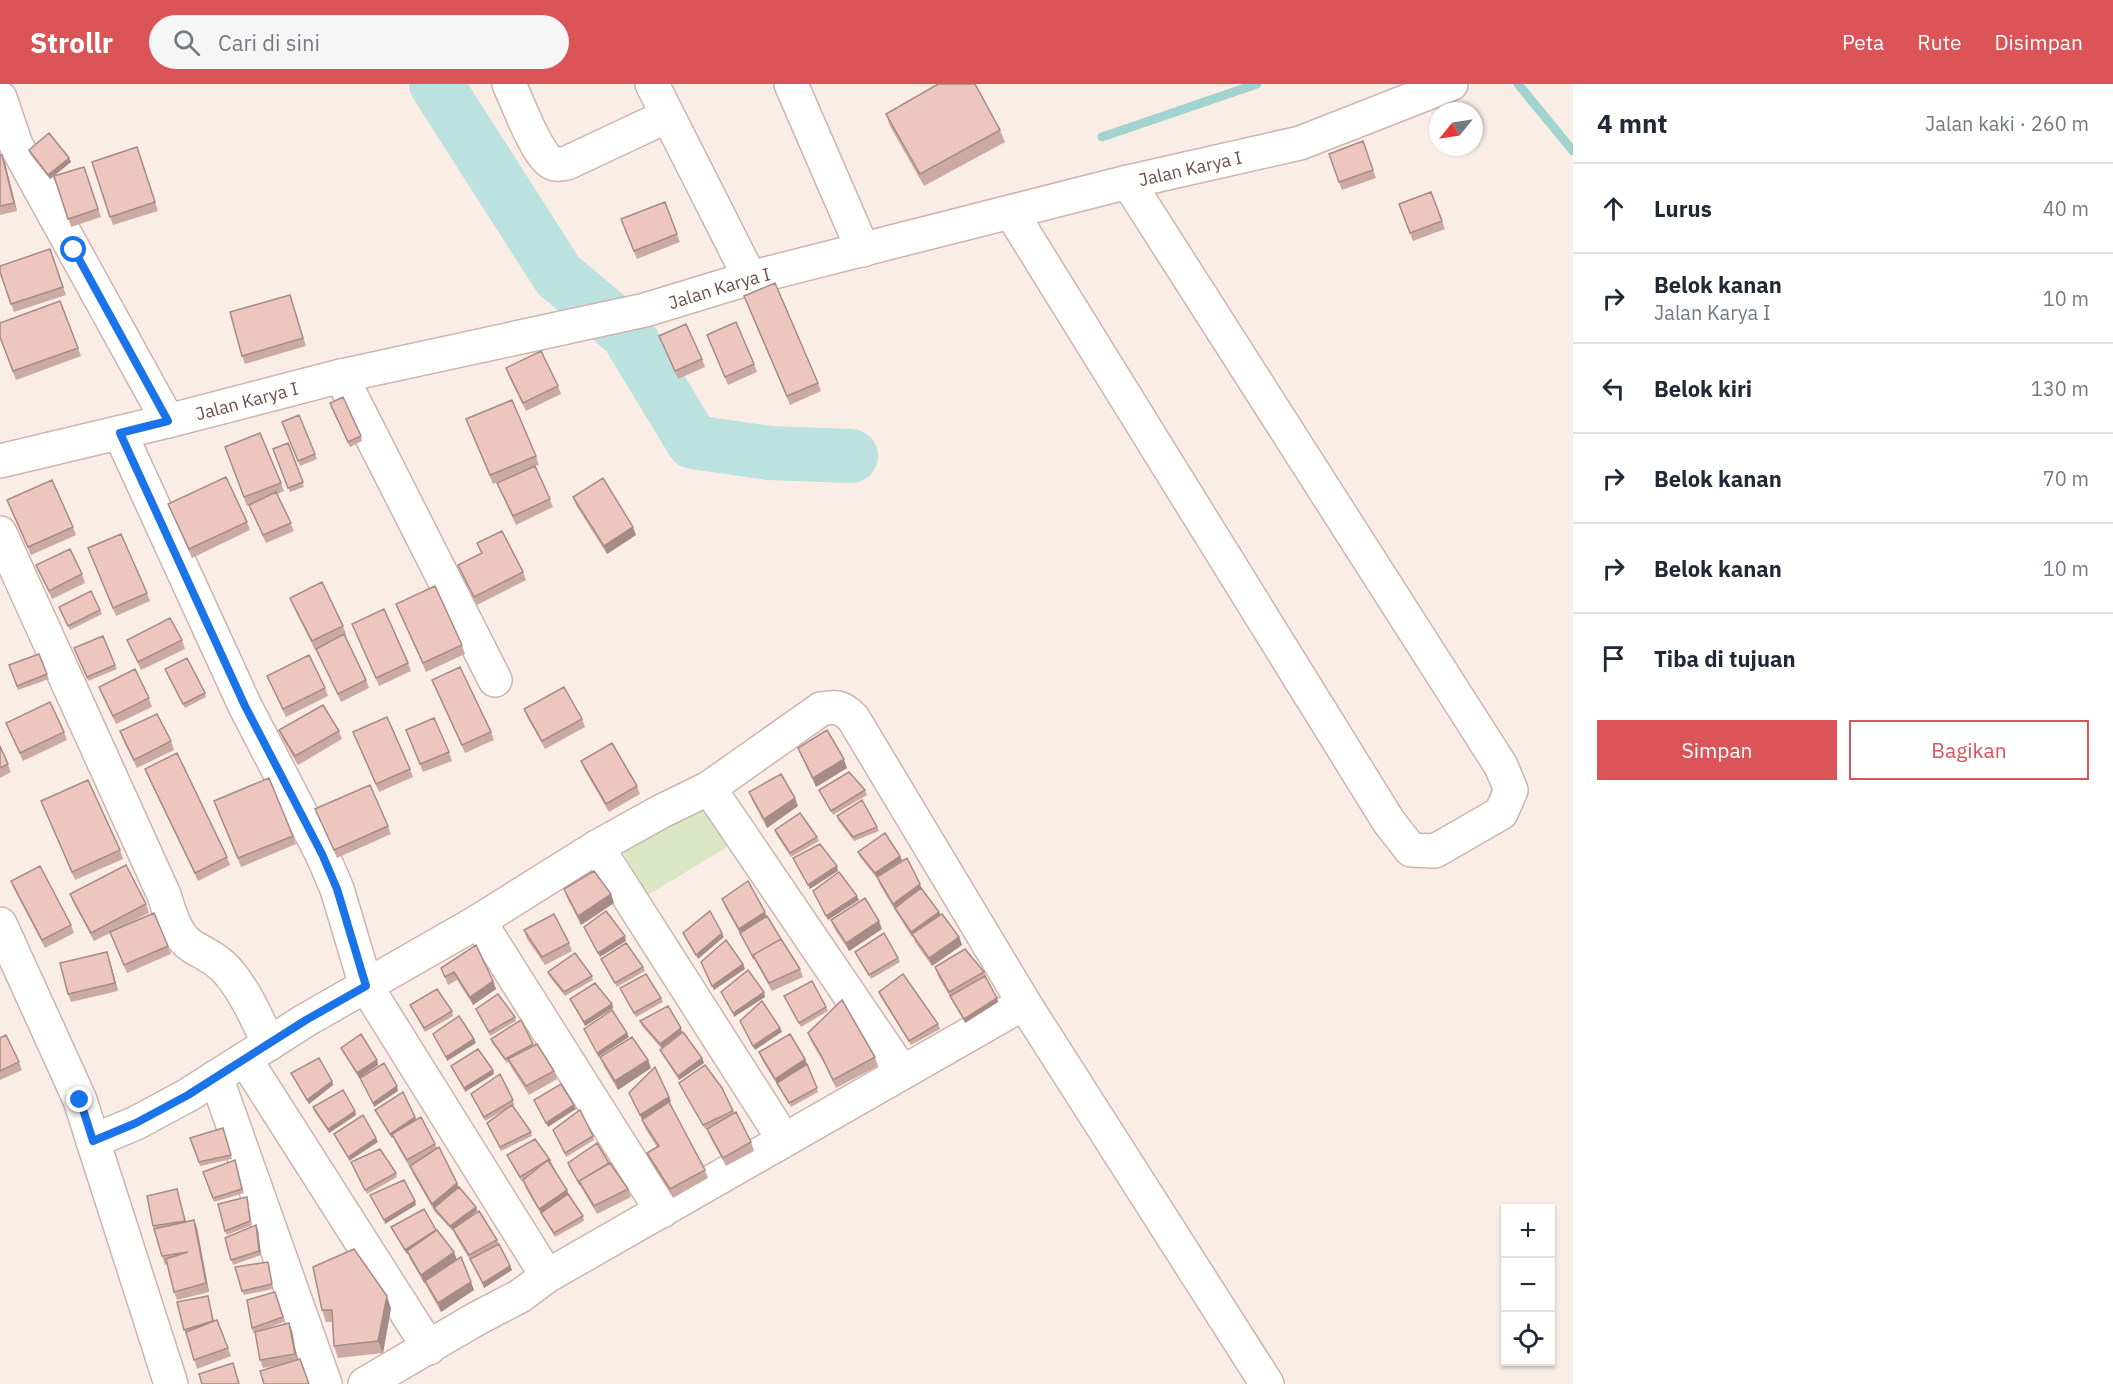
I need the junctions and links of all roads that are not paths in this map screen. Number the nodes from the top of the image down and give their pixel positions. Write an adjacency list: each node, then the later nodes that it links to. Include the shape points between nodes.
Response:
1 (509, 84): 6 (street, via 537,145 549,162 557,165)
2 (652, 84): 6 (street)
3 (791, 84): 9 (street)
4 (1441, 88): 7 (street, Jalan Karya I, via 1300,143)
5 (0, 98): 12 (street, via 16,145)
6 (667, 116): 10 (street)
7 (1128, 182): 8 (street, Jalan Karya I); 8 (street, via 1501,766 1511,790 1501,813 1435,851 1411,850 1389,822)
8 (1011, 212): 9 (street, Jalan Karya I)
9 (863, 249): 10 (street, Jalan Karya I)
10 (750, 278): 11 (street, Jalan Karya I, via 645,310)
11 (341, 376): 12 (street, Jalan Karya I); 16 (street)
12 (168, 421): 13 (street, Jalan Karya I)
13 (120, 433): 14 (street, Jalan Karya I); 21 (street, via 245,706 322,854 337,889)
14 (0, 461)
15 (0, 533): 23 (street, via 164,895 174,926 191,946 209,954 229,972 248,998)
16 (495, 680)
17 (709, 788): 18 (street); 22 (street, via 821,709 844,709 854,718); 24 (street)
18 (597, 847): 19 (street); 26 (street)
19 (479, 921): 21 (street); 28 (street)
20 (0, 924): 27 (street, via 80,1100)
21 (366, 986): 23 (street); 29 (street)
22 (1024, 1003): 24 (street); 34 (street)
23 (257, 1051): 25 (street); 30 (street)
24 (902, 1072): 26 (street)
25 (216, 1077): 27 (street, via 136,1123); 32 (street)
26 (784, 1140): 28 (street)
27 (93, 1141): 31 (street)
28 (662, 1211): 29 (street)
29 (547, 1276): 30 (street, via 520,1296)
30 (429, 1348): 33 (street)
31 (171, 1384)
32 (325, 1384)
33 (365, 1384)
34 (1267, 1384)

